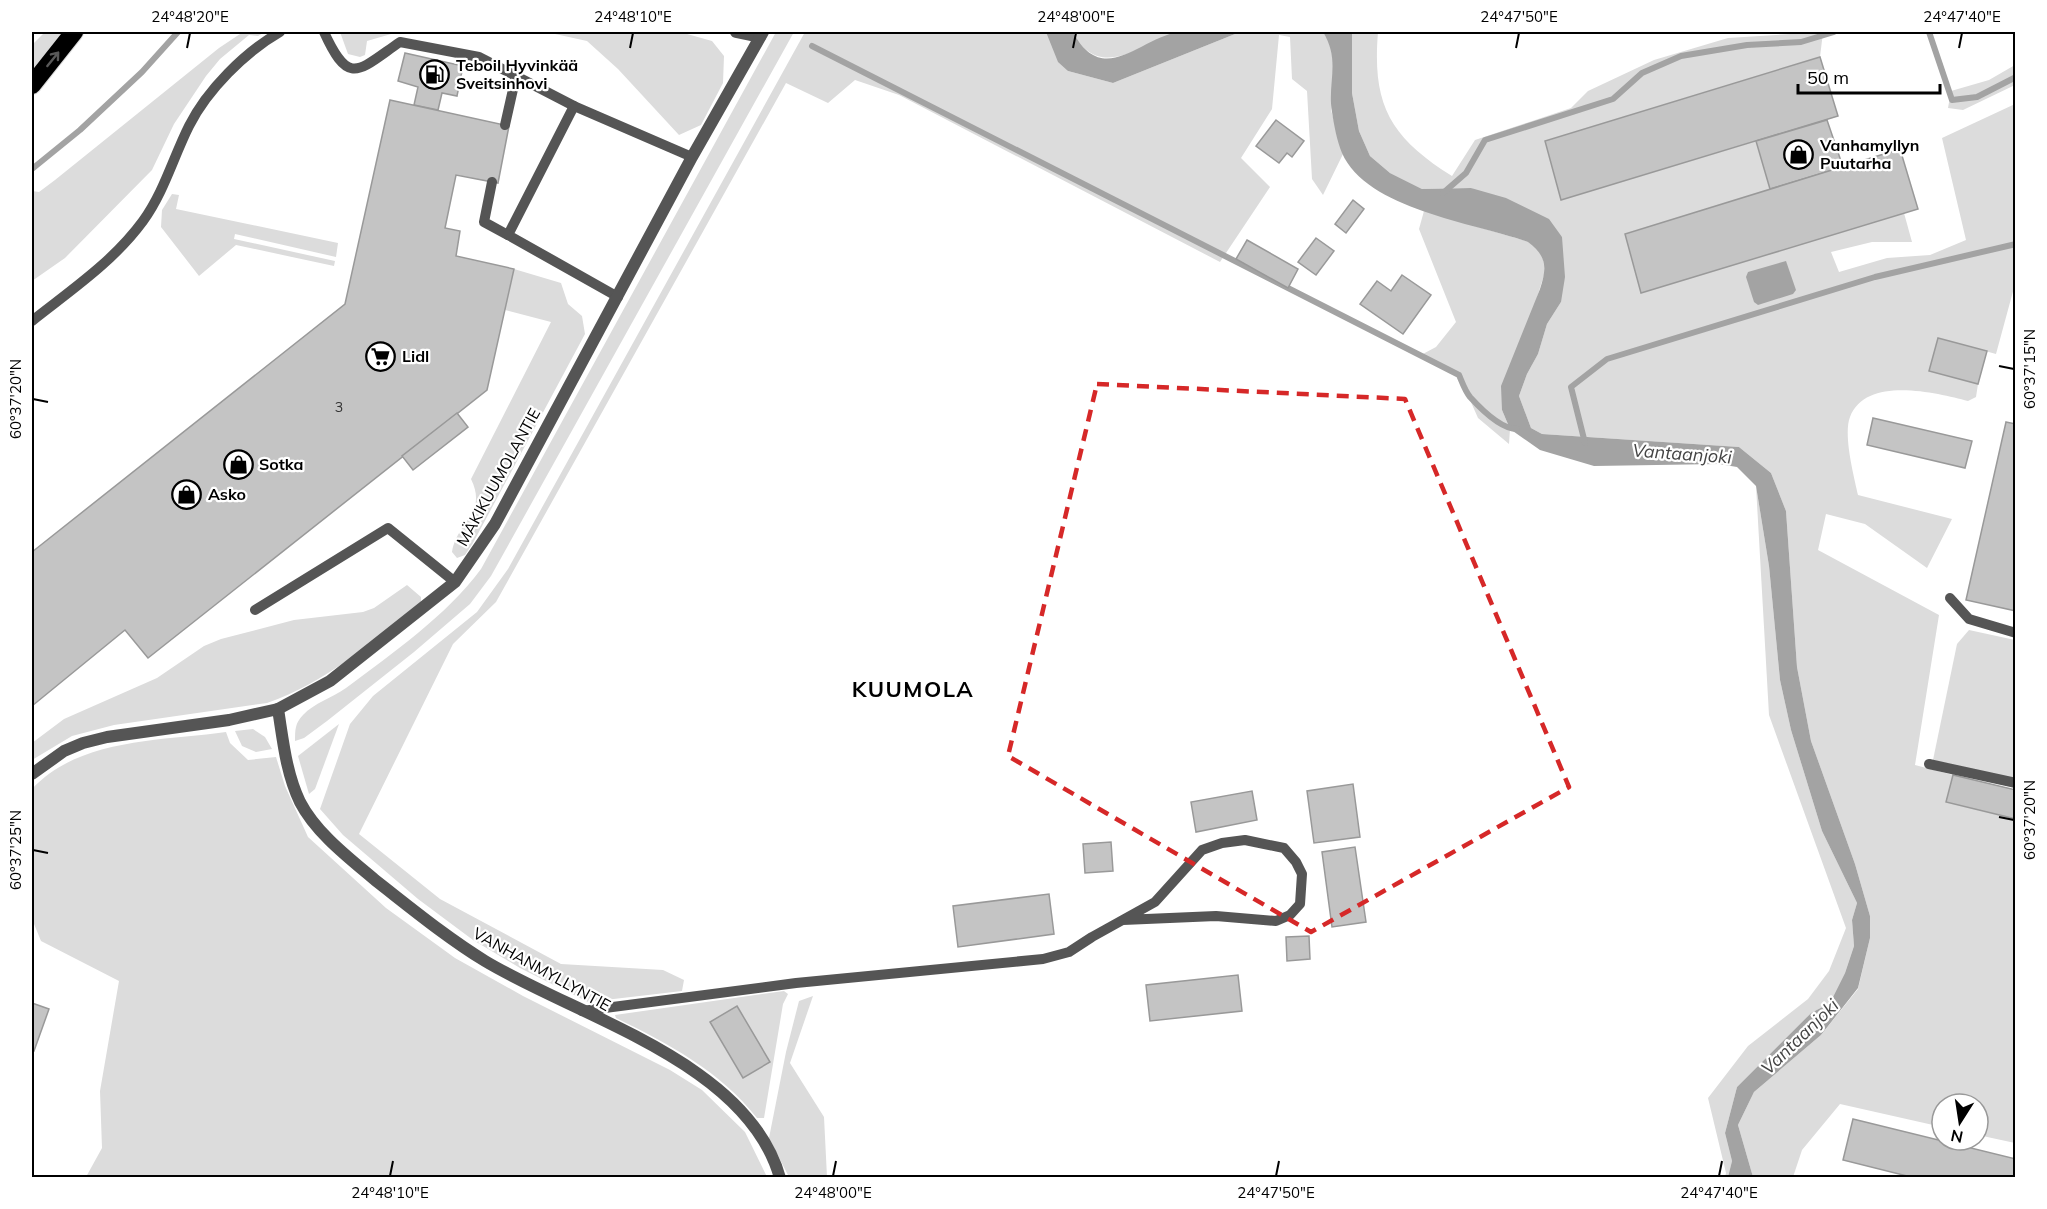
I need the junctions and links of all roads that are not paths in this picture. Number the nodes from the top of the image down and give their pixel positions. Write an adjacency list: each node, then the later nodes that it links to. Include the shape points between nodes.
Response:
1 (74, 32): 7 (highway, one-way to 1)
2 (280, 32): 14 (lane, via 237,66 201,107 150,209 116,255)
3 (324, 32): 6 (lane, via 337,60 351,68 364,67 400,42 479,57)
4 (736, 32): 5 (street)
5 (762, 34): 10 (street, MÄKIKUUMOLANTIE)
6 (516, 76): 8 (lane); 9 (lane)
7 (32, 85)
8 (574, 105): 10 (lane); 12 (lane)
9 (505, 125)
10 (692, 157): 13 (street, MÄKIKUUMOLANTIE)
11 (492, 182): 12 (lane, via 484,222)
12 (508, 236): 13 (lane)
13 (618, 297): 15 (street, MÄKIKUUMOLANTIE, via 495,524)
14 (32, 321)
15 (455, 582): 17 (lane, via 388,528); 19 (street, MÄKIKUUMOLANTIE, via 330,681)
16 (1950, 598): 18 (lane, via 1969,619)
17 (255, 610)
18 (2016, 633)
19 (278, 709): 21 (street, MÄKIKUUMOLANTIE, via 99,739 64,751); 24 (street, VANHANMYLLYNTIE, via 284,750 300,802 336,846 426,921 484,960)
20 (1929, 764): 22 (lane)
21 (32, 774)
22 (2016, 783)
23 (1123, 920): 23 (lane, via 1155,902 1202,850 1222,843 1245,840 1284,848 1302,874 1300,904 1290,915 1276,921 1216,916); 24 (lane, via 1069,952 1043,959 796,982)
24 (581, 1011): 25 (street, VANHANMYLLYNTIE, via 671,1055 731,1099 757,1131)
25 (780, 1178)

